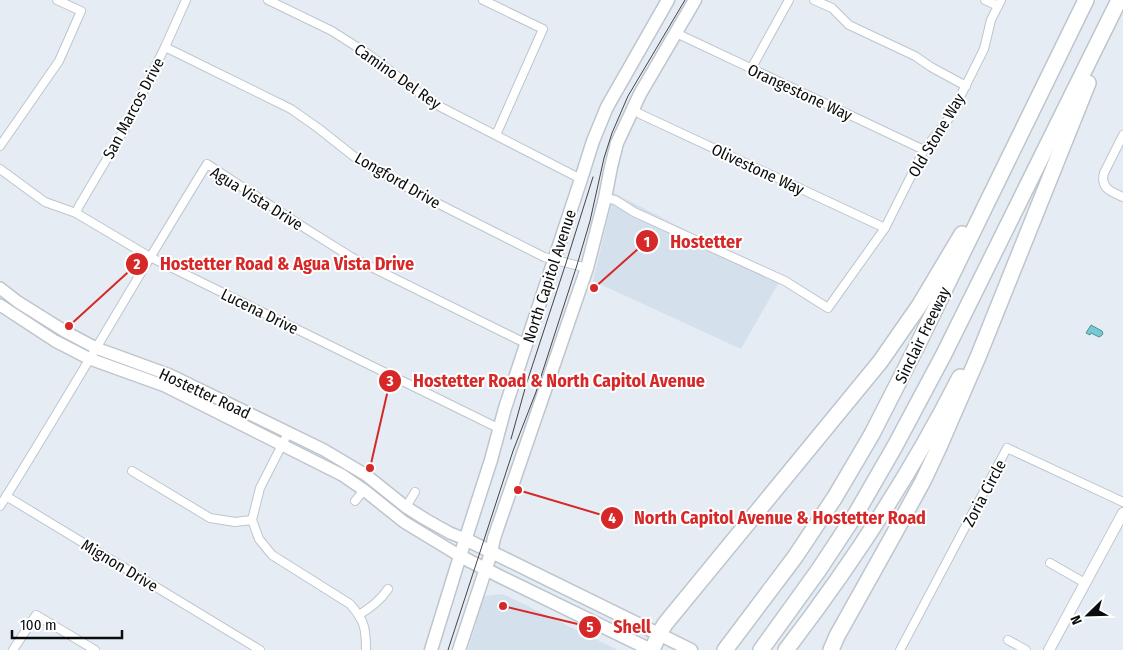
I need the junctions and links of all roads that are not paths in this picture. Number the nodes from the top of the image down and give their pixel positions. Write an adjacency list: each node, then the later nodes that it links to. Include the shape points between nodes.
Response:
1 (57, 0): 21 (street, via 81,12 59,60)
2 (186, 0): 14 (street, San Marcos Drive)
3 (268, 0): 20 (street, Camino Del Rey, via 332,31 431,102)
4 (483, 0): 20 (street, via 543,29)
5 (668, 0): 24 (main road, North Capitol Avenue, via 607,107)
6 (790, 0): 15 (street)
7 (814, 0): 16 (street, via 832,8 849,25 915,56)
8 (985, 0): 12 (street)
9 (1086, 0): 18 (highway, Sinclair Freeway)
10 (1120, 0): 29 (highway); 70 (highway, Sinclair Freeway, via 895,446 857,512)
11 (691, 1): 13 (main road, North Capitol Avenue)
12 (1000, 3): 16 (street, Old Stone Way, via 991,20 984,49)
13 (676, 33): 15 (street, Orangestone Way); 17 (main road, North Capitol Avenue)
14 (165, 47): 27 (street, San Marcos Drive, via 124,130); 31 (street, Longford Drive, via 291,109 361,162 423,196)
15 (751, 69): 22 (street, Orangestone Way)
16 (966, 86): 22 (street, Old Stone Way, via 950,118)
17 (633, 109): 26 (main road, North Capitol Avenue, via 617,143); 28 (street, Olivestone Way)
18 (1022, 131): 59 (highway, via 896,340); 61 (highway, Sinclair Freeway, via 872,434 800,550)
19 (1123, 134): 25 (street, via 1103,180 1106,188)
20 (496, 135): 24 (street, Camino Del Rey)
21 (0, 146)
22 (924, 150): 28 (street, Old Stone Way)
23 (0, 169): 27 (street, Lucena Drive, via 45,202)
24 (581, 178): 31 (main road, North Capitol Avenue)
25 (1123, 197)
26 (605, 198): 28 (street, Old Stone Way, via 785,280 828,308); 32 (main road, North Capitol Avenue)
27 (76, 213): 30 (street, Lucena Drive)
28 (884, 228)
29 (1025, 240): 71 (highway, via 957,384 907,473 840,578); 72 (highway, via 923,481)
30 (150, 257): 35 (street, Agua Vista Drive, via 207,164 351,257); 36 (street, Agua Vista Drive); 38 (street, Lucena Drive)
31 (555, 260): 32 (street, Longford Drive); 35 (main road, North Capitol Avenue)
32 (587, 268): 52 (main road, North Capitol Avenue, via 497,530)
33 (0, 288): 36 (main road, Hostetter Road)
34 (0, 305): 37 (main road, Hostetter Road, via 55,341)
35 (527, 344): 38 (main road, North Capitol Avenue)
36 (96, 348): 37 (street, Agua Vista Drive); 39 (main road, Hostetter Road, via 170,375)
37 (90, 359): 40 (main road, Hostetter Road, via 165,386); 44 (street, Agua Vista Drive)
38 (500, 429): 51 (main road, North Capitol Avenue)
39 (288, 432): 40 (street); 48 (main road, Hostetter Road, via 350,464)
40 (282, 444): 42 (main road, Hostetter Road); 50 (street, via 260,488)
41 (132, 470): 50 (street, via 210,518 235,522)
42 (364, 490): 45 (street); 53 (main road, Hostetter Road, via 404,522)
43 (415, 492): 48 (street)
44 (6, 496): 47 (street, Agua Vista Drive); 64 (street, Mignon Drive)
45 (355, 501)
46 (1123, 502): 73 (street, Zoria Circle, via 1007,448)
47 (0, 506)
48 (406, 506): 51 (main road, Hostetter Road)
49 (1123, 513): 56 (street)
50 (252, 520): 58 (street, via 258,539 272,555 350,604)
51 (465, 540): 52 (main road, Hostetter Road); 53 (main road, North Capitol Avenue)
52 (492, 553): 55 (main road, North Capitol Avenue); 59 (main road, Hostetter Road)
53 (460, 556): 55 (main road, Hostetter Road); 66 (main road, North Capitol Avenue)
54 (1050, 563): 56 (street)
55 (486, 569): 67 (main road, North Capitol Avenue); 68 (main road, Hostetter Road)
56 (1085, 583): 75 (street)
57 (388, 589): 58 (street, via 375,605)
58 (360, 615): 65 (street, via 366,631)
59 (659, 634): 68 (highway); 69 (main road, Hostetter Road)
60 (1008, 640): 74 (street)
61 (726, 648)
62 (13, 650): 63 (street, via 36,615)
63 (95, 650)
64 (260, 650)
65 (366, 650)
66 (432, 650)
67 (459, 650)
68 (652, 650)
69 (690, 650)
70 (760, 650)
71 (786, 650)
72 (831, 650)
73 (900, 650)
74 (1026, 650)
75 (1049, 650)

